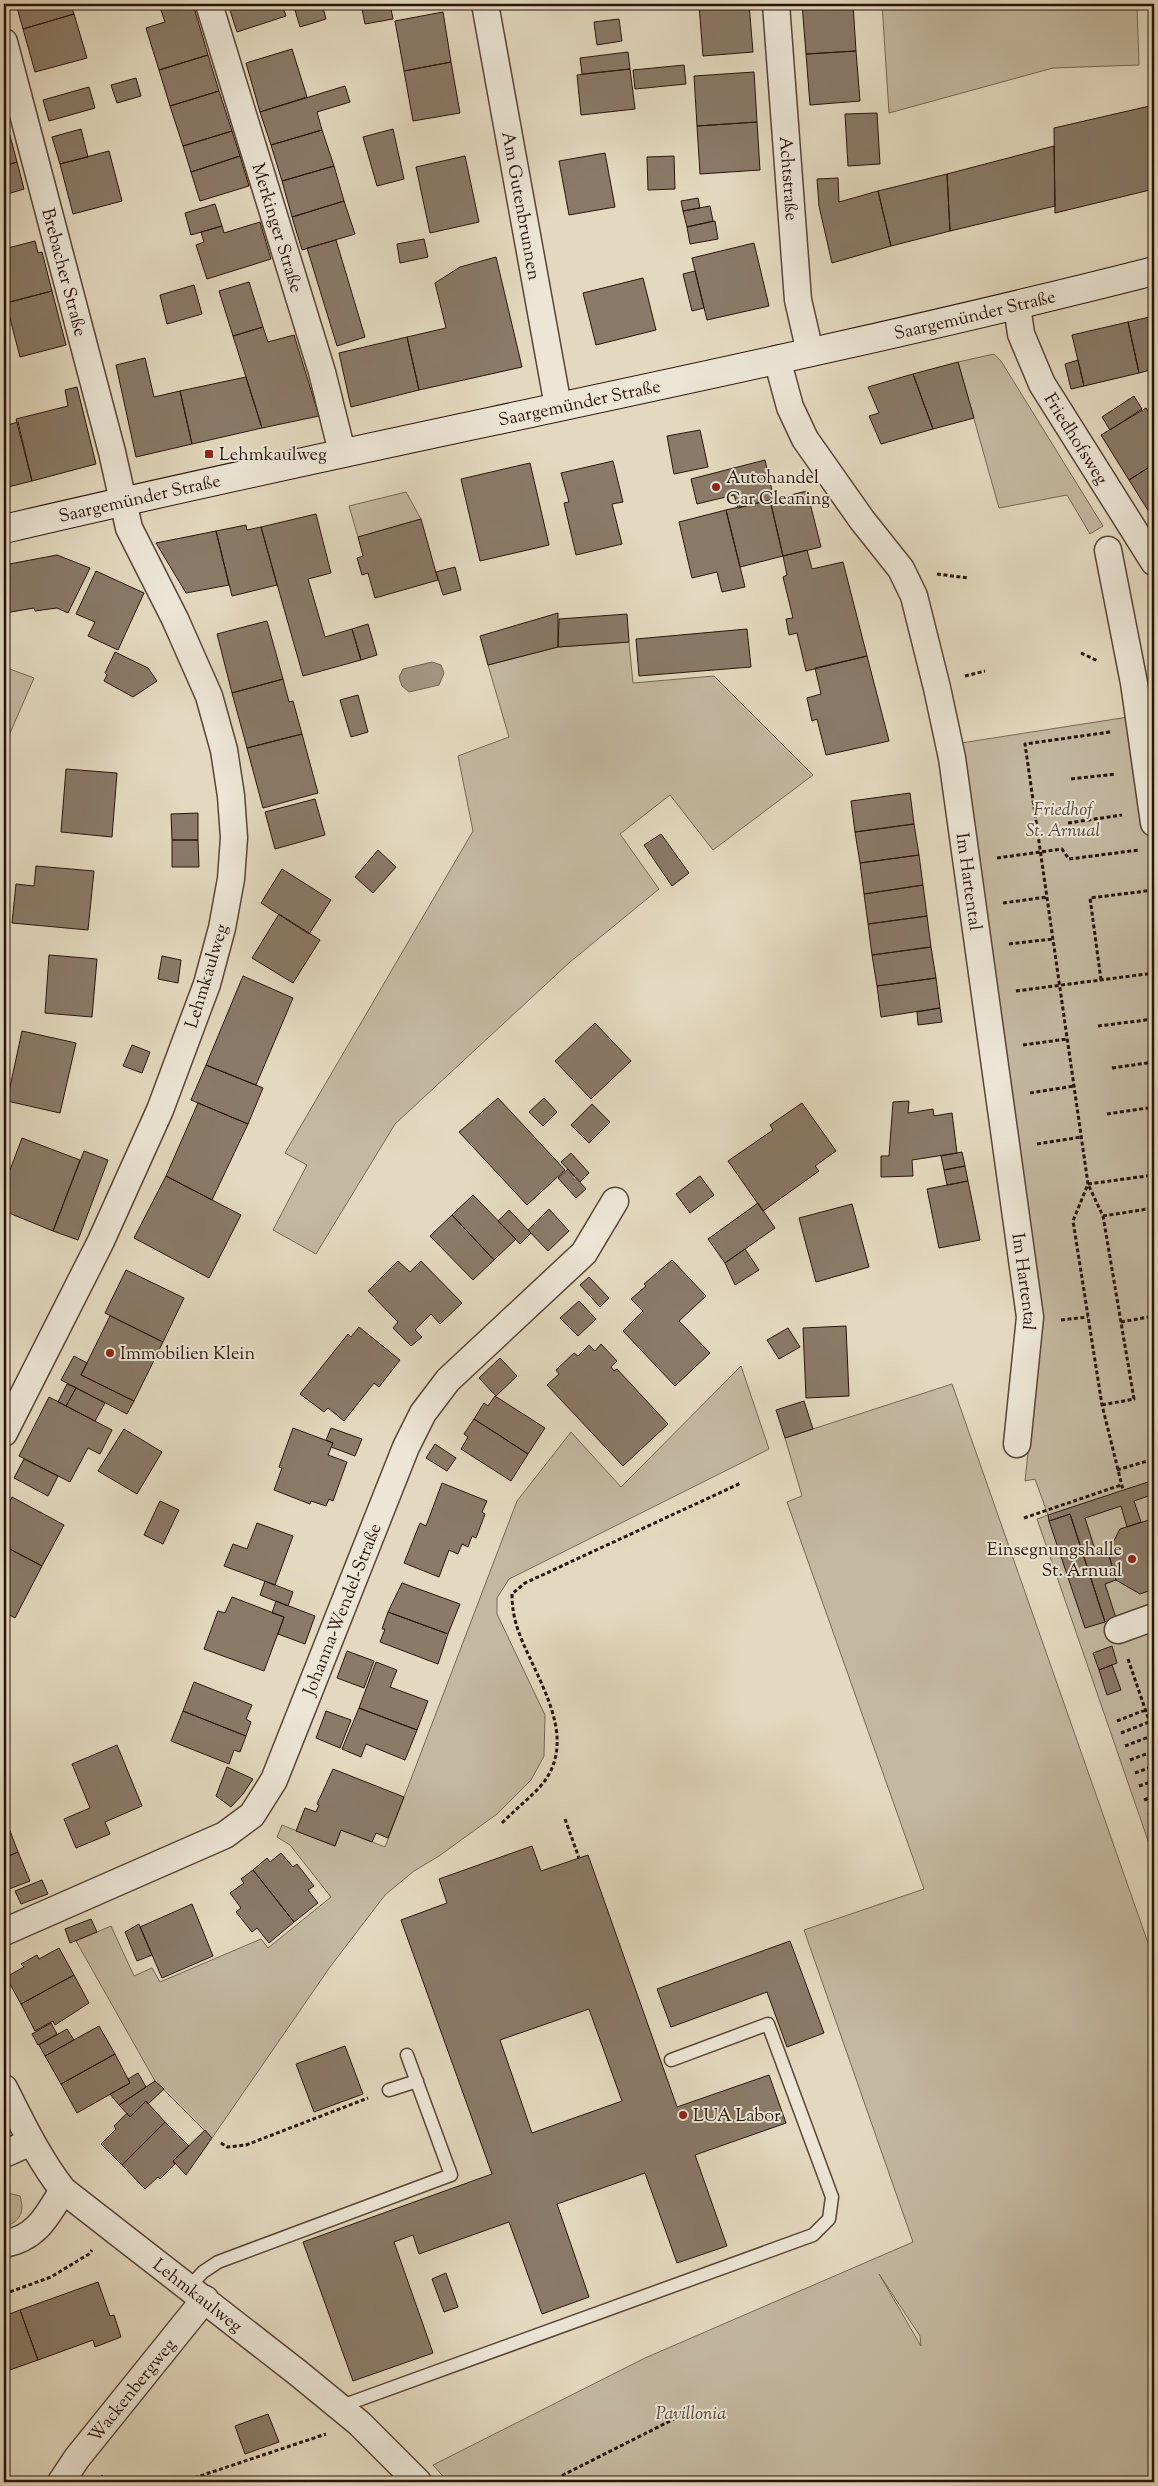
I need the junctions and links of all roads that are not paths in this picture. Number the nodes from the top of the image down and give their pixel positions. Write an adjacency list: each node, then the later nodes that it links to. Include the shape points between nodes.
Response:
1 (209, 4): 10 (street, Merkinger Straße, via 322,372)
2 (485, 4): 9 (street, Am Gutenbrunnen)
3 (776, 4): 7 (street, Achtstraße, via 798,300)
4 (4, 42): 11 (street, Brebacher Straße)
5 (1154, 271): 6 (street, Saargemünder Straße)
6 (1017, 305): 7 (street, Saargemünder Straße); 14 (street, Friedhofsweg, via 1023,339 1042,384)
7 (810, 352): 8 (street, Saargemünder Straße)
8 (777, 359): 9 (street, Saargemünder Straße); 18 (street, Im Hartental, via 790,407 806,439 862,520 901,569 914,596 937,688 952,758 1030,1317)
9 (558, 406): 10 (street, Saargemünder Straße)
10 (342, 452): 11 (street, Saargemünder Straße)
11 (123, 501): 12 (street, Saargemünder Straße); 17 (street, Lehmkaulweg, via 130,533 176,619 209,696 224,750 231,796 234,838 231,879 207,984 160,1110 101,1241)
12 (4, 529)
13 (1108, 550): 15 (street, via 1134,683)
14 (1154, 562)
15 (1153, 817)
16 (615, 1201): 21 (street, Johanna-Wendel-Straße, via 584,1252 448,1380 423,1413 402,1456 274,1780 252,1814 225,1835)
17 (4, 1433)
18 (1016, 1444)
19 (1154, 1617): 20 (street)
20 (1118, 1630)
21 (4, 1932)
22 (407, 2055): 24 (lane)
23 (671, 2060): 32 (lane, via 768,2024 832,2197 829,2219 813,2235)
24 (417, 2081): 26 (lane); 31 (lane, via 451,2175 218,2262 203,2272)
25 (4, 2088): 27 (street, Lehmkaulweg)
26 (389, 2090)
27 (31, 2142): 28 (street); 29 (street, Lehmkaulweg)
28 (4, 2154)
29 (63, 2190): 30 (street, via 35,2232); 31 (street, Lehmkaulweg)
30 (4, 2244)
31 (197, 2293): 32 (street, Lehmkaulweg); 33 (street, Wackenbergweg)
32 (339, 2407): 34 (street, Lehmkaulweg)
33 (62, 2482)
34 (418, 2482)

